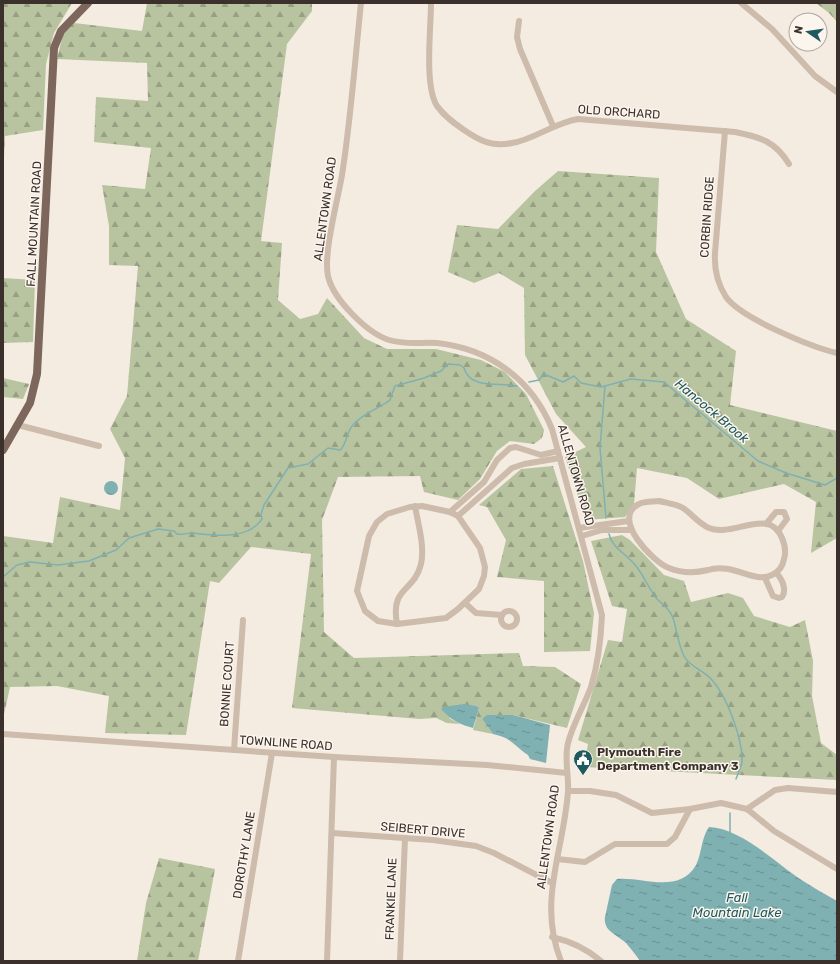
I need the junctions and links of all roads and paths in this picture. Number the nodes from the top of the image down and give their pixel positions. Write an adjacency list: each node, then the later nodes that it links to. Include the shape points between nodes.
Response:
1 (88, 3): 11 (main road, FALL MOUNTAIN ROAD, via 61,31 54,48 40,355 35,388)
2 (361, 3): 14 (street, ALLENTOWN ROAD, via 342,174 328,259 328,276 333,290 348,310 368,329 381,337 398,342 438,343 455,347 486,357 507,368 525,386 541,408 552,429)
3 (432, 3): 7 (street, OLD ORCHARD, via 431,86 433,97 447,118 477,139 488,144 500,145 515,143)
4 (741, 3): 6 (street, via 772,29 815,76)
5 (519, 21): 7 (street, via 517,37 520,49)
6 (837, 92)
7 (554, 126): 8 (street, OLD ORCHARD, via 578,119)
8 (725, 131): 9 (street, OLD ORCHARD, via 768,141 782,152); 10 (street, CORBIN RIDGE, via 714,265 726,297 735,306 804,342)
9 (789, 164)
10 (837, 353)
11 (18, 425): 12 (street); 13 (main road, FALL MOUNTAIN ROAD)
12 (99, 446)
13 (3, 450)
14 (558, 451): 15 (street, ALLENTOWN ROAD); 17 (street, via 540,455 516,447 510,448 497,460 480,486)
15 (560, 458): 18 (street, via 512,468); 21 (street, ALLENTOWN ROAD)
16 (415, 506): 17 (street); 30 (street, via 422,551 421,564 396,602); 30 (street, via 386,514 377,522 369,536 359,572 357,591 364,611 378,621)
17 (450, 512): 18 (street)
18 (458, 516): 27 (street, via 480,548 485,567 479,589)
19 (628, 521): 20 (street, via 638,504 659,502 683,508 699,522 717,530 732,530 756,523); 21 (street); 22 (street)
20 (766, 524): 23 (street); 23 (street, via 776,512 784,512 787,519)
21 (579, 528): 24 (street, ALLENTOWN ROAD)
22 (631, 530): 24 (street, via 602,530); 26 (street, via 650,554 670,568 696,572 726,568)
23 (778, 531): 25 (street, via 785,548 785,559)
24 (582, 536): 35 (street, ALLENTOWN ROAD, via 602,615 601,637 591,685 567,745)
25 (776, 573): 26 (street); 26 (street, via 783,584 782,597 773,596)
26 (765, 578)
27 (465, 603): 28 (street, via 476,613); 30 (street, via 446,618)
28 (502, 615)
29 (243, 620): 32 (street, BONNIE COURT)
30 (396, 624)
31 (3, 734): 32 (street, TOWNLINE ROAD)
32 (234, 750): 33 (street, TOWNLINE ROAD)
33 (272, 753): 34 (street, TOWNLINE ROAD); 46 (street, DOROTHY LANE)
34 (334, 758): 35 (street, TOWNLINE ROAD, via 487,765); 40 (street)
35 (567, 773): 36 (street, ALLENTOWN ROAD)
36 (568, 791): 38 (street, via 616,795 652,813); 42 (street, ALLENTOWN ROAD)
37 (837, 792): 39 (street, via 788,788 775,790)
38 (690, 809): 39 (street, via 721,804); 42 (street, via 675,837 667,844 615,844 585,862)
39 (747, 809): 43 (street, via 774,831)
40 (332, 833): 41 (street, SEIBERT DRIVE); 47 (street)
41 (405, 838): 44 (street, SEIBERT DRIVE, via 476,846); 48 (street, FRANKIE LANE)
42 (557, 859): 44 (street, ALLENTOWN ROAD)
43 (837, 869)
44 (552, 882): 45 (street, ALLENTOWN ROAD)
45 (552, 937): 49 (street, ALLENTOWN ROAD); 50 (street, via 567,941)
46 (238, 961)
47 (327, 961)
48 (400, 961)
49 (561, 961)
50 (601, 961)

